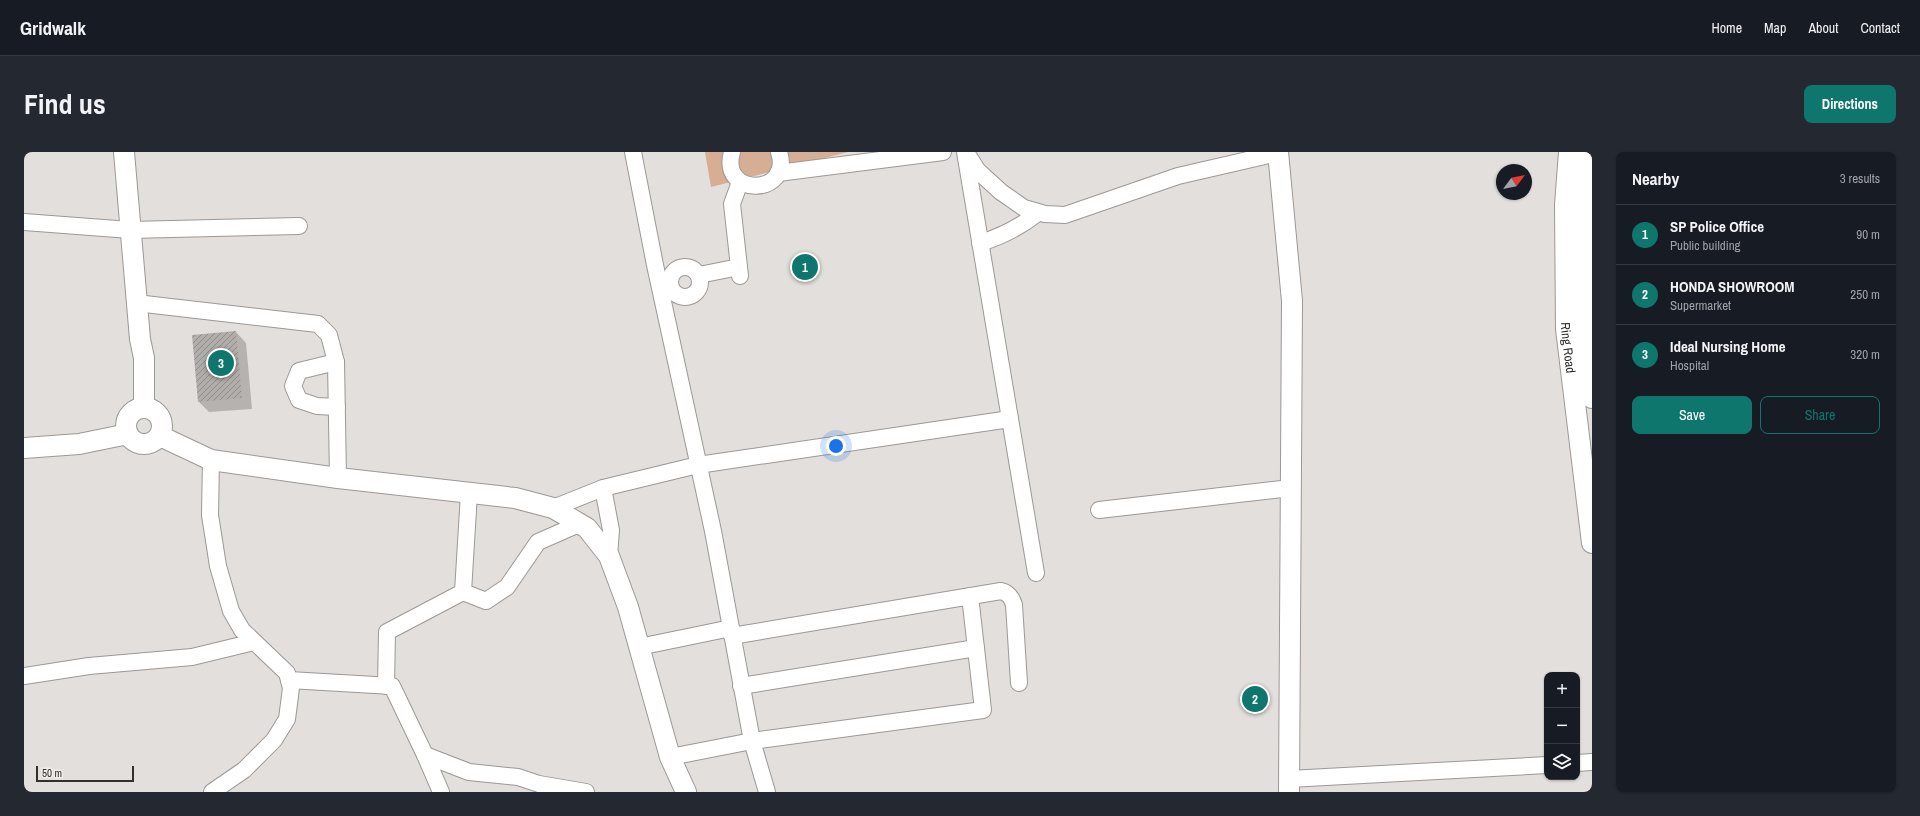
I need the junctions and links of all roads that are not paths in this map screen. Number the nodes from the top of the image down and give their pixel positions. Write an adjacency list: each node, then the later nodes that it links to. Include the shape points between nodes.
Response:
1 (124, 152): 15 (main road)
2 (633, 152): 17 (street)
3 (732, 152): 11 (street, via 730,167)
4 (779, 152): 10 (street)
5 (943, 152): 10 (street)
6 (966, 152): 12 (street, via 978,172 1001,192 1024,208); 16 (street)
7 (1278, 152): 12 (street, via 1178,176 1065,215); 36 (main road, via 1292,301)
8 (1569, 152): 41 (main road, Ring Road, via 1565,205 1566,329)
9 (1586, 152): 23 (main road, Ring Road, via 1583,206)
10 (778, 173): 11 (street, via 769,182 757,187)
11 (740, 182): 19 (street, via 732,204 739,271)
12 (1038, 213): 16 (street, via 1023,225)
13 (24, 222): 15 (street)
14 (299, 226): 15 (street)
15 (130, 230): 21 (main road)
16 (980, 243): 28 (street)
17 (652, 247): 18 (street); 22 (street)
18 (676, 269): 19 (street, via 686,266); 20 (street, via 669,282 672,291)
19 (699, 275): 20 (street, via 700,285 695,294)
20 (680, 297): 22 (street)
21 (136, 303): 24 (street, via 318,324 329,335); 26 (main road, via 144,358)
22 (666, 314): 33 (street)
23 (1588, 328): 25 (main road, Ring Road)
24 (336, 362): 27 (street); 27 (street, via 299,371 293,386 299,400 317,406)
25 (1592, 398)
26 (144, 407): 29 (main road, via 136,409 127,418); 30 (main road, via 155,411 160,417)
27 (337, 407): 34 (street)
28 (1010, 419): 33 (street); 43 (street)
29 (128, 434): 30 (main road, via 133,441 141,444 154,442); 31 (main road, via 79,444)
30 (160, 436): 32 (main road)
31 (24, 448)
32 (211, 460): 34 (main road); 47 (street, via 210,515 218,566 231,611 242,630)
33 (698, 465): 35 (street); 46 (street)
34 (338, 478): 37 (main road)
35 (603, 488): 38 (street); 42 (street, via 611,530)
36 (1290, 488): 39 (street); 61 (main road)
37 (469, 493): 38 (main road, via 515,498); 44 (street)
38 (553, 508): 40 (main road)
39 (1099, 510)
40 (580, 524): 42 (main road, via 587,528); 44 (street, via 538,542 507,587 486,601)
41 (1592, 542)
42 (609, 556): 48 (main road, via 628,607)
43 (1036, 573)
44 (463, 592): 53 (street, via 387,632)
45 (970, 596): 46 (street); 49 (street); 52 (street, via 1002,591 1012,598)
46 (732, 632): 48 (street); 54 (street)
47 (254, 642): 50 (street, via 192,657 89,666); 51 (street, via 287,673)
48 (639, 647): 57 (main road)
49 (976, 648): 54 (street); 55 (street, via 983,710)
50 (24, 676)
51 (289, 680): 53 (street); 62 (street, via 291,688 288,719 274,740 244,770)
52 (1019, 683)
53 (386, 686): 56 (street, via 392,686)
54 (741, 686): 55 (street)
55 (752, 741): 57 (street); 66 (street)
56 (425, 755): 63 (street); 64 (street, via 469,772 518,777 539,784)
57 (670, 757): 65 (main road)
58 (1592, 762): 59 (street)
59 (1580, 763)
60 (1544, 765): 61 (street)
61 (1289, 785)
62 (212, 792)
63 (441, 792)
64 (586, 792)
65 (686, 792)
66 (767, 792)

